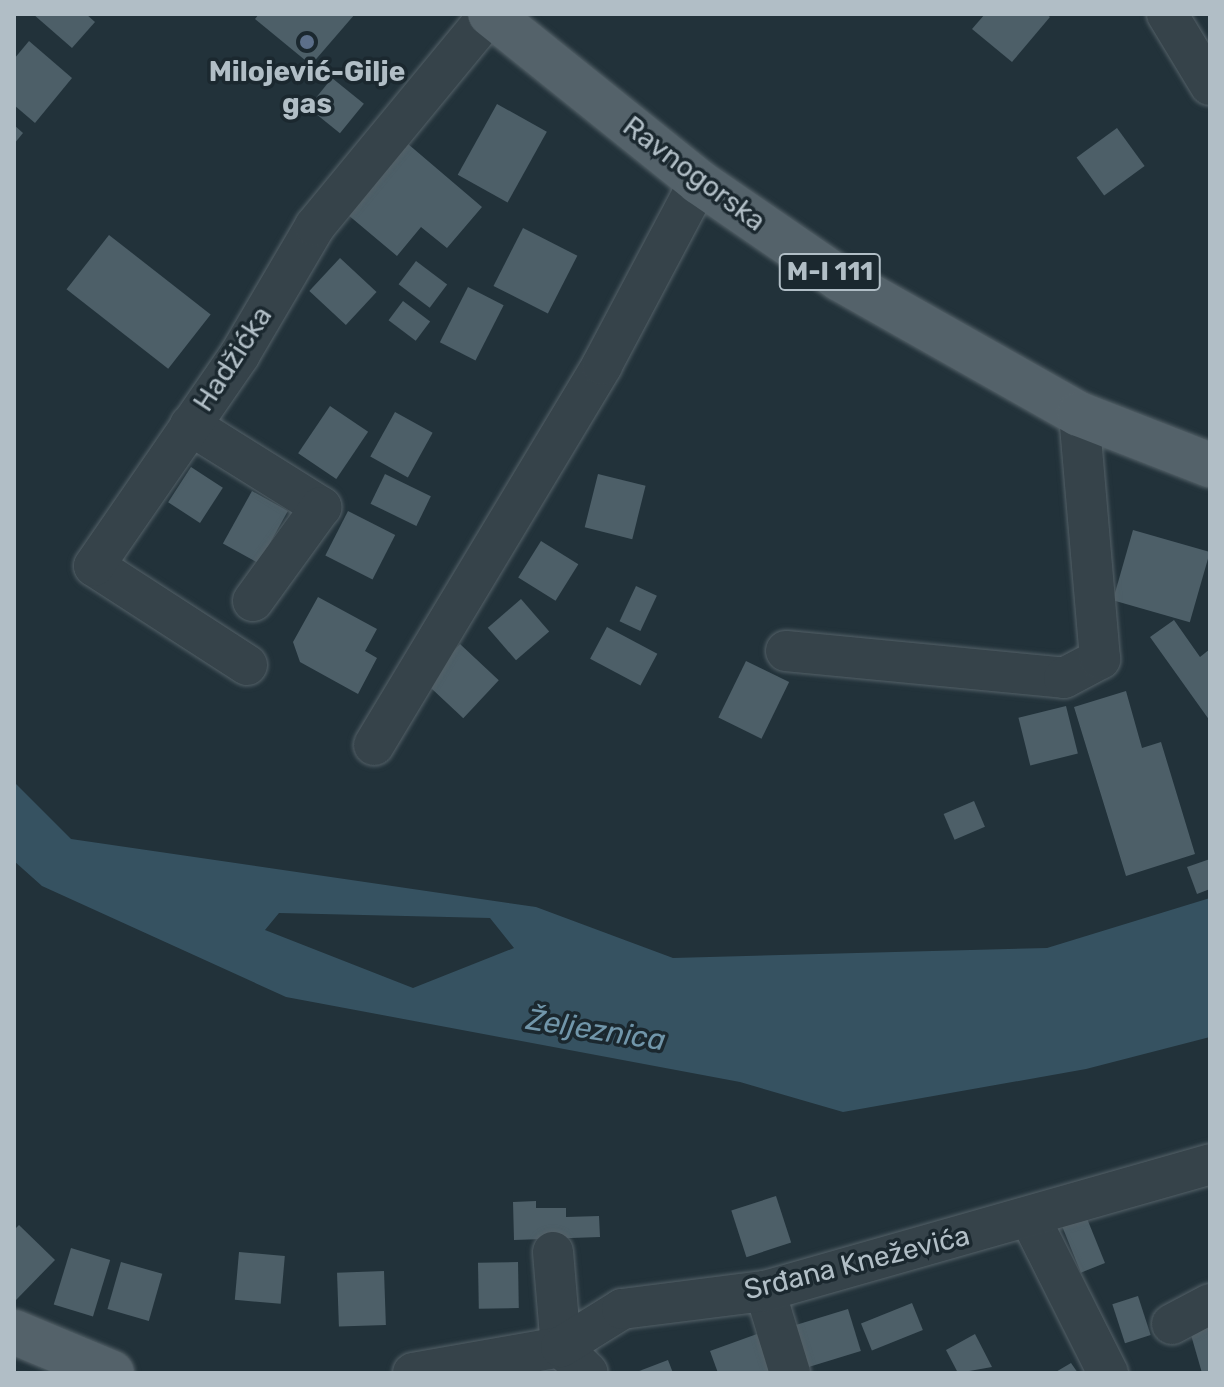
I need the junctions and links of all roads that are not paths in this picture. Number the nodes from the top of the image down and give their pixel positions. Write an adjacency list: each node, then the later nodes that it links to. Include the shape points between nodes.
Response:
1 (490, 14): 4 (main road, Ravnogorska / M-I 111); 6 (street, Hadžićka, via 315,226)
2 (1167, 14): 3 (street)
3 (1210, 85)
4 (699, 182): 5 (main road, Ravnogorska / M-I 111, via 909,322); 11 (street, via 594,379)
5 (1079, 414): 7 (main road, Ravnogorska / M-I 111); 9 (street, via 1100,659 1064,678)
6 (190, 425): 8 (street, via 321,507); 10 (street, Hadžićka, via 94,566)
7 (1210, 465)
8 (253, 601)
9 (786, 651)
10 (247, 665)
11 (374, 745)
12 (1210, 1164): 13 (street, Srđana Kneževića)
13 (1030, 1218): 15 (street, Srđana Kneževića); 23 (street)
14 (553, 1252): 19 (street)
15 (765, 1291): 19 (street, Srđana Kneževića, via 622,1309); 22 (street)
16 (1210, 1304): 17 (street)
17 (1172, 1324)
18 (14, 1332): 20 (main road)
19 (574, 1360): 21 (street, Srđana Kneževića)
20 (95, 1370)
21 (413, 1373)
22 (790, 1373)
23 (1108, 1373)

